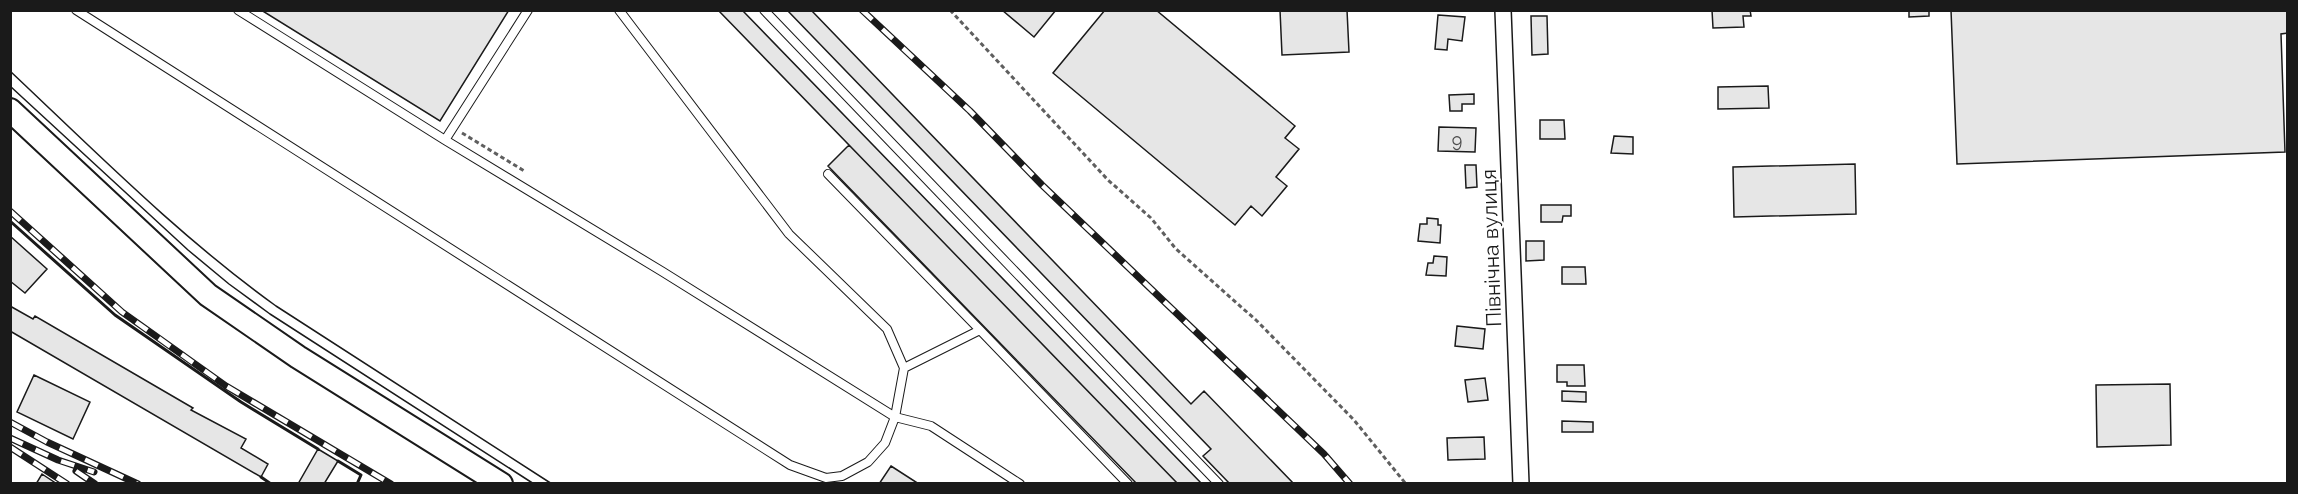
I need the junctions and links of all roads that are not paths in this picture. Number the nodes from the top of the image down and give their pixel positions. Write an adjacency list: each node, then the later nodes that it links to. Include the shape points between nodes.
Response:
1 (76, 10): 12 (lane, via 790,465 826,478 858,469 885,442)
2 (528, 10): 8 (lane)
3 (619, 10): 11 (lane, via 789,234 887,329)
4 (764, 10): 16 (lane)
5 (1503, 10): 17 (street, Північна вулиця)
6 (239, 11): 8 (lane)
7 (10, 110): 13 (main road, via 208,295 298,357)
8 (445, 140): 12 (lane)
9 (828, 174): 10 (lane)
10 (980, 330): 11 (lane); 15 (lane)
11 (904, 368): 12 (lane)
12 (895, 417): 14 (lane, via 931,426)
13 (501, 483)
14 (1020, 483)
15 (1128, 483)
16 (1219, 483)
17 (1521, 483)

